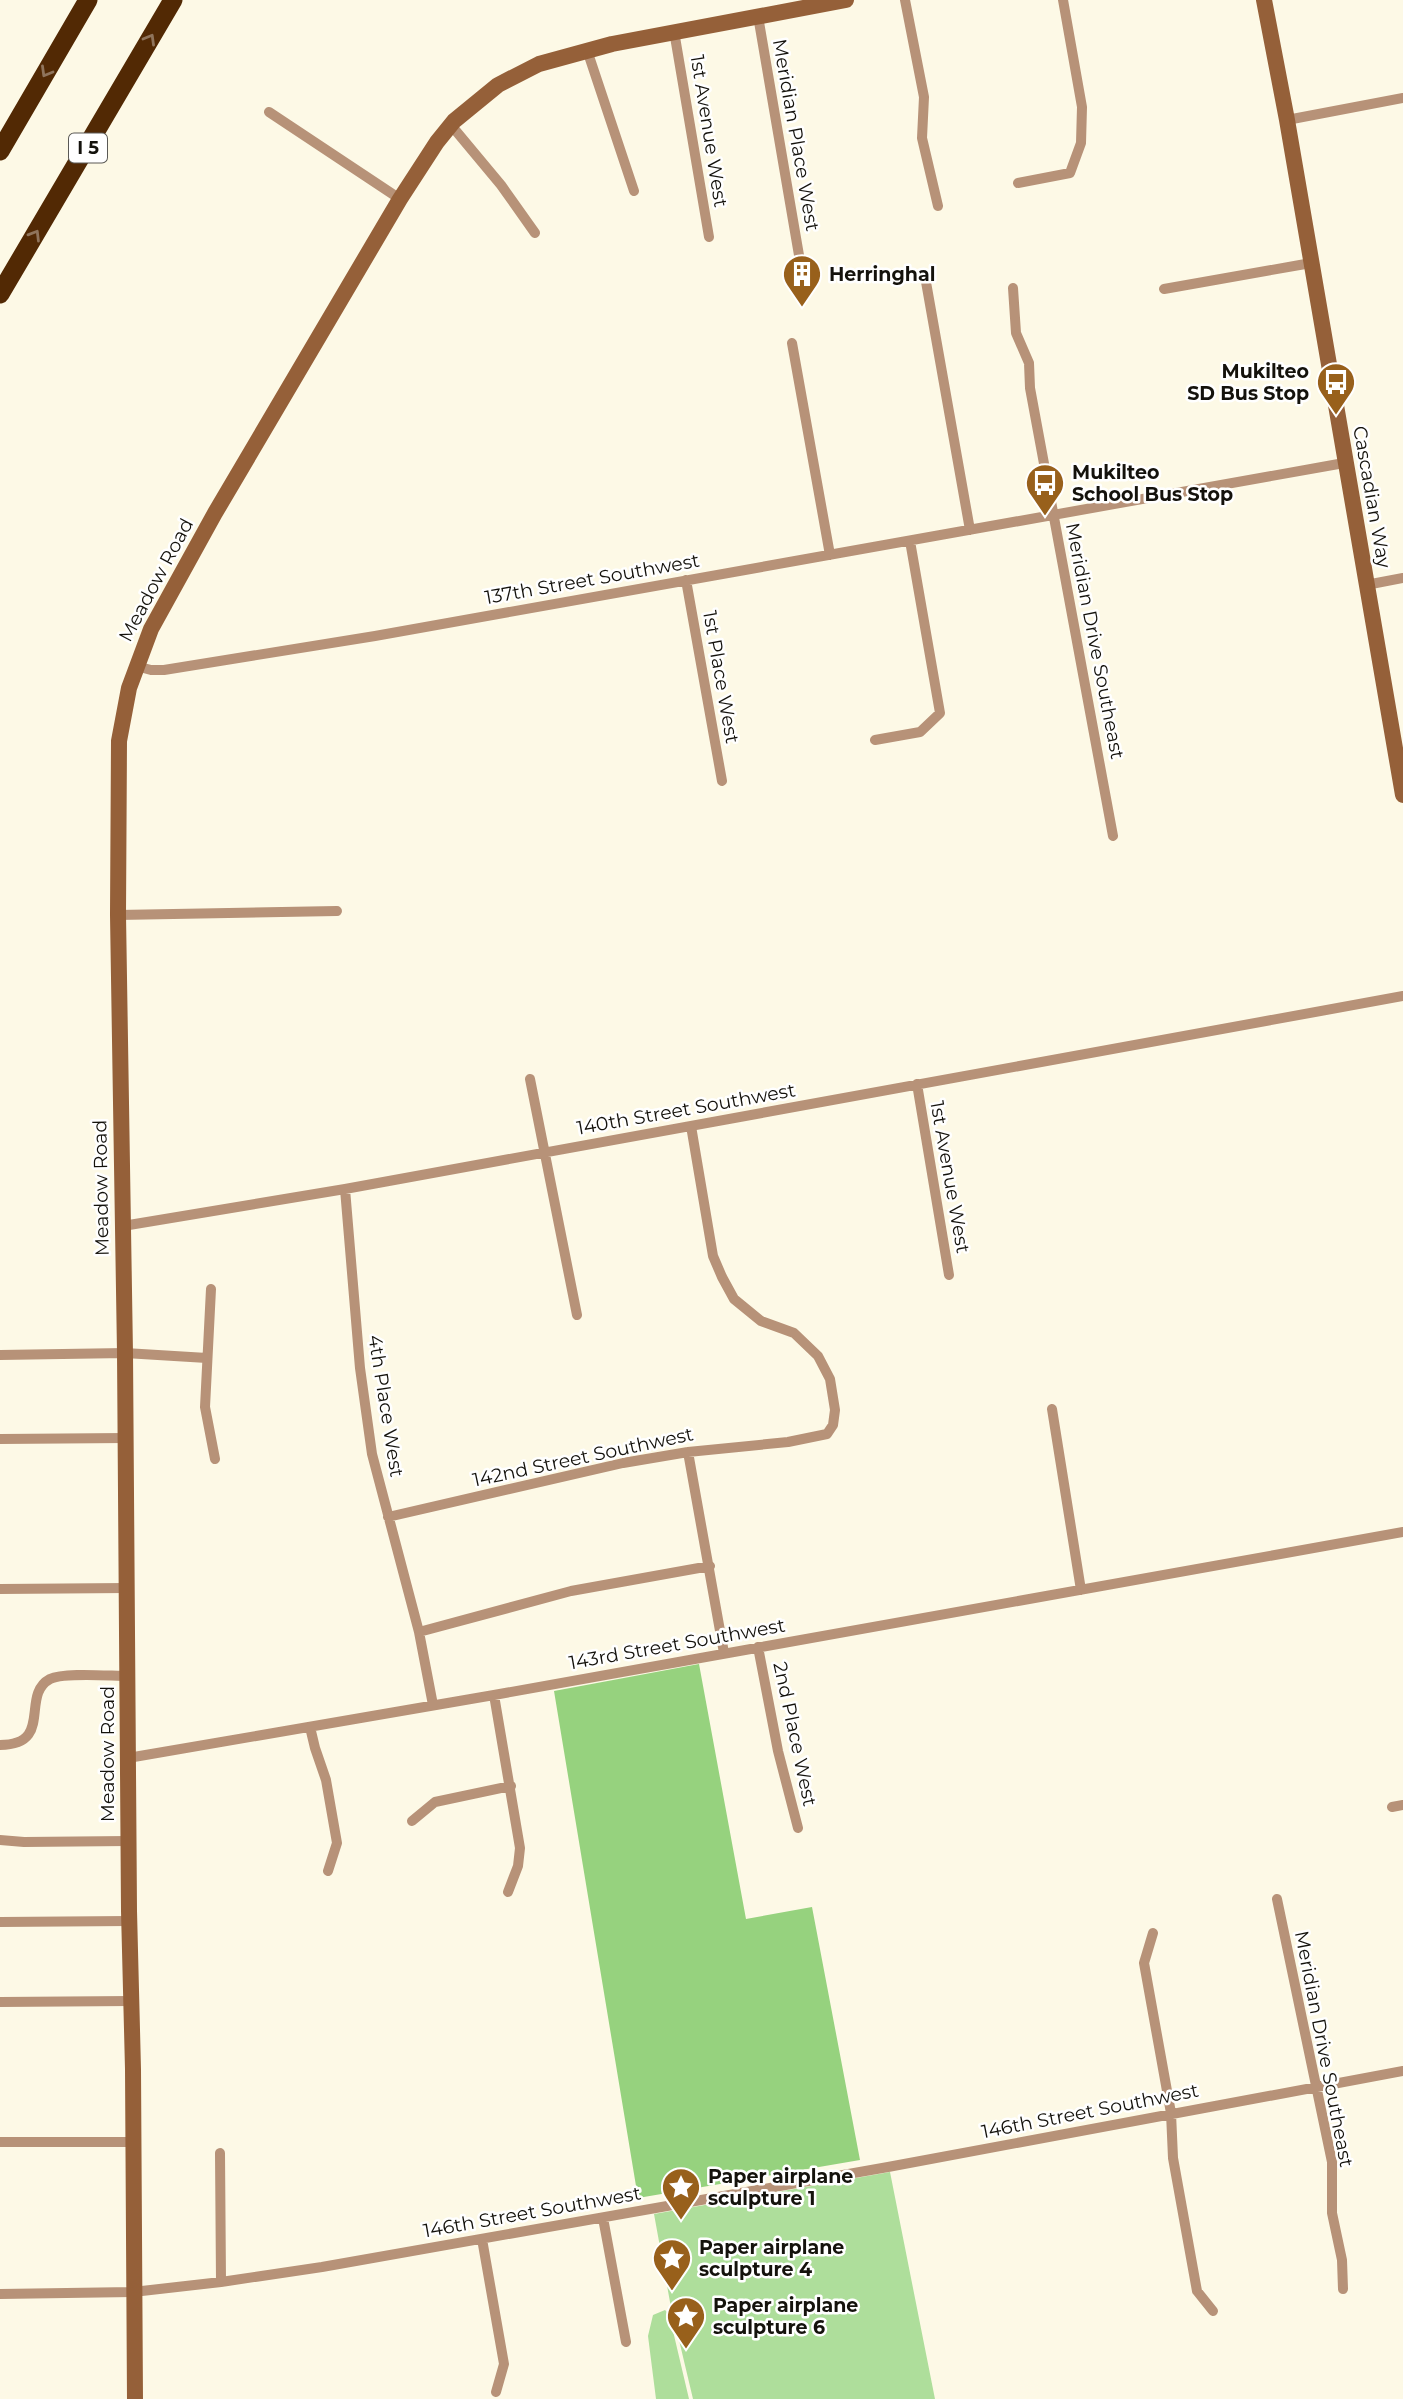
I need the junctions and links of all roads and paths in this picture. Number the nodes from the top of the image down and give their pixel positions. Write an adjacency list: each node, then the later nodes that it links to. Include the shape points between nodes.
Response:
1 (173, 0): 26 (highway, I 5, one-way to 1)
2 (846, 0): 7 (street, Meadow Road)
3 (905, 0): 18 (street, via 924,97 922,138)
4 (1063, 0): 15 (street, via 1082,107 1081,143 1070,173)
5 (1264, 0): 12 (street, Cascadian Way)
6 (85, 4): 14 (highway, one-way to 14)
7 (758, 16): 8 (street, Meadow Road); 21 (street, Meridian Place West)
8 (674, 31): 9 (street, Meadow Road); 20 (street, 1st Avenue West)
9 (587, 50): 13 (street, Meadow Road, via 539,64 498,85); 16 (street)
10 (1403, 98): 12 (street)
11 (270, 112): 17 (street)
12 (1287, 120): 22 (street, Cascadian Way)
13 (451, 125): 17 (street, Meadow Road); 19 (street)
14 (0, 151)
15 (1018, 183)
16 (634, 191)
17 (400, 199): 36 (street, Meadow Road, via 160,610)
18 (937, 206)
19 (535, 233)
20 (709, 237)
21 (800, 261)
22 (1311, 263): 25 (street); 28 (street, Cascadian Way)
23 (926, 282): 30 (street)
24 (1013, 288): 29 (street, Meridian Drive Southeast, via 1016,333 1029,363)
25 (1164, 289)
26 (0, 294)
27 (792, 343): 32 (street)
28 (1344, 463): 29 (street, 137th Street Southwest); 35 (street, Cascadian Way)
29 (1054, 515): 30 (street, 137th Street Southwest); 40 (street, Meridian Drive Southeast)
30 (970, 530): 31 (street, 137th Street Southwest)
31 (910, 541): 32 (street, 137th Street Southwest); 37 (street, via 940,713 920,733)
32 (830, 555): 34 (street, 137th Street Southwest)
33 (1403, 578): 35 (street)
34 (686, 580): 36 (street, 137th Street Southwest, via 164,670); 38 (street, 1st Place West)
35 (1366, 585): 39 (street, Cascadian Way)
36 (136, 666): 42 (street, Meadow Road, via 119,741)
37 (875, 740)
38 (722, 781)
39 (1403, 795)
40 (1113, 836)
41 (337, 911): 42 (street)
42 (117, 915): 49 (street, Meadow Road)
43 (1403, 996): 45 (street, 140th Street Southwest)
44 (530, 1079): 47 (street)
45 (916, 1084): 46 (street, 140th Street Southwest); 50 (street, 1st Avenue West)
46 (691, 1126): 47 (street, 140th Street Southwest); 59 (street, 142nd Street Southwest, via 713,1256 722,1277 734,1299 761,1321 794,1333 818,1356 830,1379 835,1410 827,1434)
47 (547, 1152): 48 (street, 140th Street Southwest); 52 (street)
48 (345, 1189): 49 (street, 140th Street Southwest); 61 (street, 4th Place West, via 360,1368 372,1454)
49 (123, 1227): 53 (street, Meadow Road)
50 (949, 1275)
51 (211, 1289): 55 (street)
52 (577, 1315)
53 (125, 1353): 54 (street); 55 (street); 57 (street, Meadow Road)
54 (0, 1355)
55 (207, 1359): 60 (street, via 205,1407)
56 (1052, 1409): 66 (street)
57 (126, 1438): 58 (street); 64 (street, Meadow Road)
58 (0, 1439)
59 (688, 1452): 61 (street, 142nd Street Southwest); 63 (street)
60 (215, 1459)
61 (388, 1517): 67 (street, 4th Place West)
62 (1403, 1532): 66 (street, 143rd Street Southwest)
63 (710, 1566): 67 (street, via 571,1591); 69 (street)
64 (127, 1588): 65 (street); 70 (street, Meadow Road)
65 (0, 1589)
66 (1082, 1590): 68 (street, 143rd Street Southwest)
67 (419, 1632): 72 (street, 4th Place West)
68 (758, 1647): 69 (street, 143rd Street Southwest); 78 (street, 2nd Place West)
69 (724, 1653): 71 (street, 143rd Street Southwest)
70 (128, 1676): 74 (street, via 52,1678 37,1694 33,1730 24,1739); 75 (street, Meadow Road)
71 (494, 1695): 72 (street, 143rd Street Southwest); 76 (street)
72 (433, 1705): 73 (street, 143rd Street Southwest)
73 (310, 1727): 75 (street, 143rd Street Southwest); 81 (street, via 326,1780 337,1843)
74 (0, 1745)
75 (128, 1758): 80 (street, Meadow Road)
76 (510, 1786): 77 (street, via 435,1802); 82 (street, via 520,1848)
77 (412, 1821)
78 (797, 1828)
79 (0, 1840): 80 (street)
80 (128, 1842): 84 (street, Meadow Road)
81 (328, 1871)
82 (508, 1892)
83 (1277, 1899): 90 (street, Meridian Drive Southeast)
84 (129, 1921): 85 (street); 87 (street, Meadow Road)
85 (0, 1922)
86 (1153, 1933): 91 (street, via 1144,1964)
87 (131, 2001): 88 (street); 93 (street, Meadow Road)
88 (0, 2002)
89 (1403, 2071): 90 (street, 146th Street Southwest)
90 (1315, 2086): 91 (street, 146th Street Southwest); 98 (street, Meridian Drive Southeast, via 1332,2162 1332,2213)
91 (1171, 2113): 95 (street, 146th Street Southwest); 101 (street, via 1173,2158 1197,2291)
92 (0, 2142): 93 (street)
93 (133, 2142): 99 (street, Meadow Road)
94 (220, 2153): 97 (street)
95 (603, 2218): 96 (street, 146th Street Southwest); 102 (street)
96 (482, 2239): 97 (street, 146th Street Southwest); 103 (street, via 504,2364)
97 (221, 2282): 99 (street, 146th Street Southwest)
98 (1343, 2289)
99 (133, 2292): 100 (street, 146th Street Southwest); 104 (street, Meadow Road)
100 (0, 2294)
101 (1213, 2311)
102 (626, 2342)
103 (496, 2392)
104 (135, 2399)

